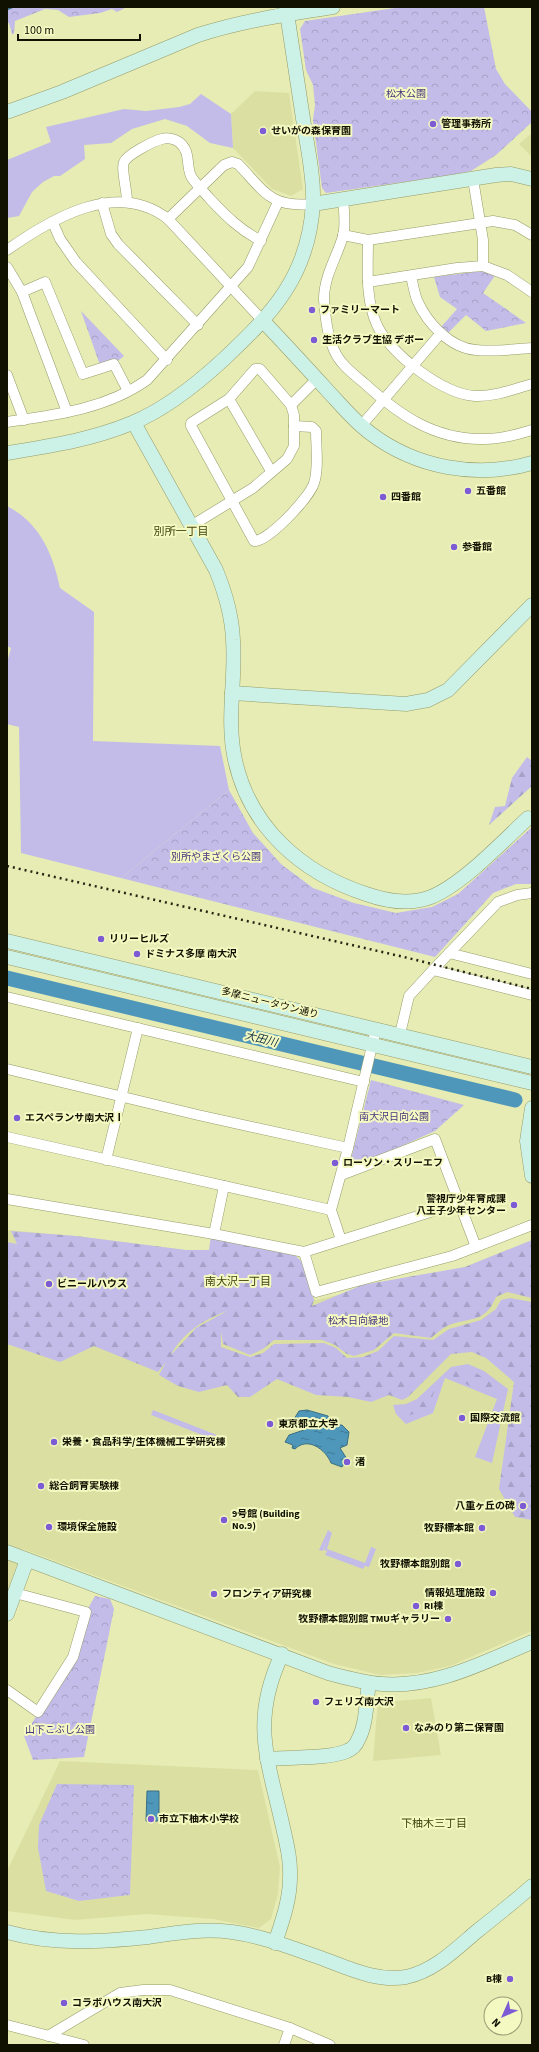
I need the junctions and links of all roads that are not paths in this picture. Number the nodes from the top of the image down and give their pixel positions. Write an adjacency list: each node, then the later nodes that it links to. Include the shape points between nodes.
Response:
1 (333, 7): 2 (street)
2 (286, 11): 3 (street, via 198,35 62,92); 11 (street, via 311,173)
3 (7, 112)
4 (473, 179): 5 (street, via 505,174); 7 (street); 14 (street)
5 (532, 179)
6 (200, 187): 8 (street, via 189,171 185,148 172,138 162,138 129,156 124,162 122,169); 9 (street, via 224,165 232,162 238,164); 12 (street); 18 (street, via 235,225)
7 (343, 199): 11 (street); 15 (street)
8 (127, 201): 10 (street); 12 (street, via 148,206)
9 (278, 202): 11 (street); 18 (street)
10 (102, 203): 13 (street, via 76,211); 28 (street, via 111,234 118,244)
11 (313, 204): 27 (street, via 309,232 299,263 284,293)
12 (168, 218): 24 (street)
13 (53, 223): 19 (street); 31 (street, via 60,239 76,262)
14 (480, 223): 16 (street, via 508,222); 17 (street); 20 (street)
15 (343, 235): 17 (street); 38 (street, via 325,288 330,340 344,366)
16 (532, 235)
17 (368, 240): 23 (street)
18 (261, 241): 24 (street, via 248,267)
19 (7, 250)
20 (483, 266): 22 (street); 26 (street, via 507,275)
21 (7, 267): 25 (street)
22 (411, 276): 23 (street); 29 (street, via 417,299 425,315)
23 (368, 282): 32 (street, via 376,324 386,340)
24 (231, 287): 27 (street); 28 (street)
25 (22, 292): 36 (street, via 45,282 83,374 114,364); 40 (street)
26 (532, 292)
27 (263, 321): 34 (street); 43 (street, via 204,377)
28 (198, 325): 31 (street)
29 (441, 333): 30 (street, via 465,348 475,350); 32 (street)
30 (532, 348)
31 (167, 360): 36 (street, via 148,380)
32 (413, 366): 35 (street, via 431,381 457,392 476,396 495,394); 38 (street)
33 (7, 375): 41 (street)
34 (317, 379): 39 (street); 45 (street)
35 (532, 384)
36 (128, 391): 40 (street, via 98,405)
37 (229, 399): 39 (street, via 255,369 260,369); 49 (street); 50 (street, via 190,426)
38 (384, 401): 45 (street); 46 (street, via 401,415 450,436 481,439 511,436)
39 (291, 405): 44 (street)
40 (67, 412): 41 (street)
41 (24, 420): 42 (street)
42 (7, 422)
43 (134, 423): 47 (street, via 81,440); 51 (street)
44 (294, 426): 49 (street, via 294,446 291,454); 50 (street, via 312,427 316,431 314,482 307,497 268,536 258,541 254,541)
45 (361, 426): 48 (street, via 398,451 447,467 498,470)
46 (532, 430)
47 (7, 453)
48 (532, 463)
49 (272, 471): 50 (street)
50 (232, 502): 51 (street)
51 (191, 526): 53 (street, via 216,570 230,613 233,640)
52 (528, 609): 53 (street, via 456,683 428,700 406,704)
53 (232, 693): 54 (street, via 230,716 233,752 239,774 254,807 288,851 314,871 339,884 391,901 429,898 449,888)
54 (531, 816)
55 (532, 893): 57 (street, via 516,895 498,902)
56 (7, 941): 64 (street, 多摩ニュータウン通り)
57 (449, 953): 59 (street); 60 (street)
58 (7, 957): 66 (street, 多摩ニュータウン通り)
59 (432, 970): 61 (street); 65 (street, via 409,996)
60 (532, 974)
61 (532, 995)
62 (7, 996): 63 (street)
63 (138, 1028): 69 (street); 71 (street)
64 (376, 1029): 65 (street, 多摩ニュータウン通り); 66 (street)
65 (400, 1034): 67 (street, 多摩ニュータウン通り)
66 (373, 1044): 69 (street); 70 (street, 多摩ニュータウン通り)
67 (532, 1067)
68 (7, 1069): 71 (street)
69 (365, 1079): 74 (street)
70 (532, 1082)
71 (122, 1097): 74 (street); 75 (street)
72 (532, 1108): 77 (street, via 527,1141)
73 (7, 1137): 75 (street)
74 (348, 1148): 76 (street)
75 (106, 1160): 78 (street)
76 (341, 1175): 80 (street, via 435,1139); 81 (street)
77 (532, 1176)
78 (224, 1186): 81 (street); 83 (street)
79 (7, 1199): 83 (street)
80 (459, 1203): 84 (street); 85 (street)
81 (331, 1210): 84 (street)
82 (532, 1225): 85 (street)
83 (214, 1234): 86 (street)
84 (342, 1240): 86 (street)
85 (476, 1247): 86 (street, via 452,1256 316,1292)
86 (304, 1252)
87 (7, 1552): 88 (street)
88 (27, 1560): 89 (street); 92 (street)
89 (15, 1593): 90 (street); 94 (street, via 86,1612 73,1657 38,1712)
90 (7, 1614)
91 (532, 1642): 93 (street, via 433,1680 399,1684)
92 (282, 1654): 93 (street, via 328,1673); 95 (street, via 272,1679 264,1713 263,1731)
93 (369, 1683): 95 (street, via 362,1730 359,1739 348,1751)
94 (7, 1690)
95 (267, 1758): 98 (street, via 288,1855 290,1877 286,1908)
96 (532, 1886): 98 (street, via 442,1960 406,1977 369,1975)
97 (7, 1932): 98 (street, via 83,1942 215,1930)
98 (275, 1943)
99 (7, 2025): 101 (street)
100 (290, 2028): 101 (street, via 170,1990 144,1990 120,1993); 103 (street); 104 (street)
101 (48, 2036): 102 (street)
102 (84, 2045)
103 (284, 2045)
104 (330, 2045)

